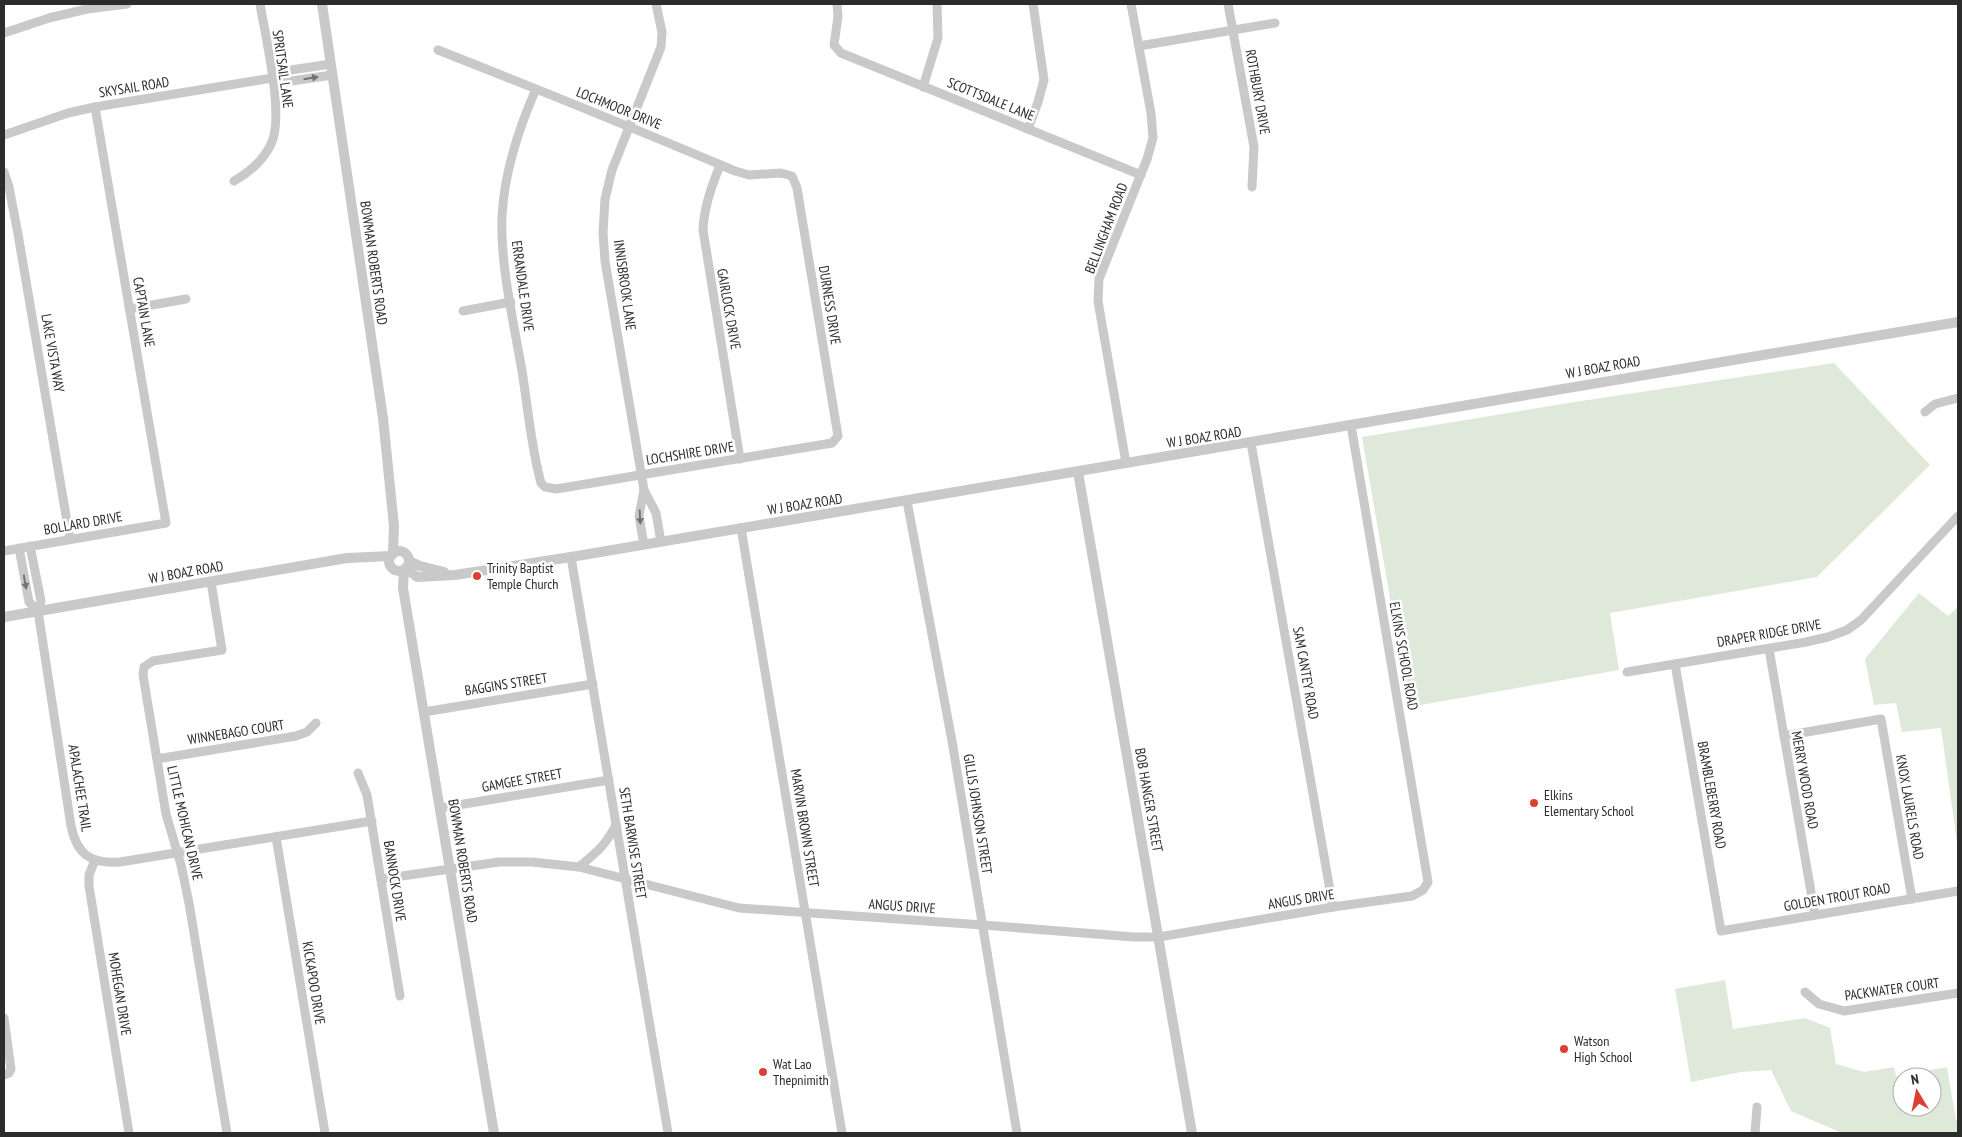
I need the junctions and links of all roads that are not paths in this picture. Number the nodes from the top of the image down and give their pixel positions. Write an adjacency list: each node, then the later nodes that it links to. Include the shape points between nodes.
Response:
1 (127, 4): 12 (street, via 87,8)
2 (260, 4): 17 (street, SPRITSAIL LANE)
3 (322, 4): 15 (street, BOWMAN ROBERTS ROAD)
4 (656, 4): 21 (street, INNISBROOK LANE, via 662,32 661,47)
5 (837, 4): 18 (street, SCOTTSDALE LANE, via 834,45 840,53)
6 (937, 4): 18 (street, via 938,38)
7 (1033, 4): 22 (street, via 1044,80)
8 (1131, 4): 13 (street, BELLINGHAM ROAD)
9 (1228, 4): 11 (street, ROTHBURY DRIVE)
10 (1274, 23): 11 (street)
11 (1232, 30): 13 (street); 29 (street, ROTHBURY DRIVE, via 1254,147)
12 (4, 33)
13 (1139, 46): 26 (street, BELLINGHAM ROAD, via 1153,138)
14 (438, 50): 19 (street, LOCHMOOR DRIVE)
15 (331, 64): 16 (street, BOWMAN ROBERTS ROAD); 17 (street, SKYSAIL ROAD, via 284,71)
16 (332, 75): 17 (street, SKYSAIL ROAD, one-way to 16, via 285,82); 57 (street, BOWMAN ROBERTS ROAD, via 383,418)
17 (272, 78): 20 (street, SKYSAIL ROAD); 28 (street, SPRITSAIL LANE, via 276,116 272,142 259,163)
18 (924, 87): 22 (street, SCOTTSDALE LANE)
19 (536, 89): 21 (street, LOCHMOOR DRIVE); 31 (street, ERRANDALE DRIVE, via 520,126 505,189 503,246)
20 (95, 107): 23 (street, SKYSAIL ROAD); 32 (street, CAPTAIN LANE)
21 (629, 126): 24 (street, LOCHMOOR DRIVE); 43 (street, INNISBROOK LANE, via 607,189 603,233)
22 (1028, 129): 26 (street, SCOTTSDALE LANE)
23 (4, 134)
24 (720, 164): 27 (street, LOCHMOOR DRIVE, via 749,175); 40 (street, GAIRLOCK DRIVE, via 703,215 703,230)
25 (4, 172): 50 (street, LAKE VISTA WAY, via 18,234)
26 (1141, 175): 41 (street, BELLINGHAM ROAD, via 1098,287)
27 (792, 176): 38 (street, DURNESS DRIVE, via 800,207)
28 (234, 181)
29 (1252, 187)
30 (186, 298): 32 (street)
31 (511, 302): 33 (street); 44 (street, ERRANDALE DRIVE, via 541,484)
32 (129, 309): 48 (street, CAPTAIN LANE)
33 (463, 310)
34 (1958, 322): 37 (street, W J BOAZ ROAD)
35 (1958, 398): 36 (street, via 1935,404)
36 (1925, 412)
37 (1351, 426): 39 (street, W J BOAZ ROAD); 81 (street, ELKINS SCHOOL ROAD, via 1428,882)
38 (836, 439): 40 (street, LOCHSHIRE DRIVE, via 824,446)
39 (1251, 443): 41 (street, W J BOAZ ROAD); 84 (street, SAM CANTEY ROAD)
40 (740, 459): 43 (street, LOCHSHIRE DRIVE)
41 (1126, 463): 42 (street, W J BOAZ ROAD)
42 (1078, 472): 46 (street, W J BOAZ ROAD); 89 (street, BOB HANGER STREET)
43 (641, 475): 44 (street, LOCHSHIRE DRIVE, via 556,489); 45 (street, INNISBROOK LANE)
44 (545, 487)
45 (644, 490): 51 (street, INNISBROOK LANE, via 656,513); 52 (street, INNISBROOK LANE, one-way to 52, via 639,516)
46 (907, 501): 49 (street, W J BOAZ ROAD); 87 (street, GILLIS JOHNSON STREET, via 952,741)
47 (1958, 516): 61 (street, DRAPER RIDGE DRIVE, via 1876,605 1847,630 1828,637)
48 (166, 523): 50 (street, BOLLARD DRIVE)
49 (741, 528): 51 (street, W J BOAZ ROAD); 85 (street, MARVIN BROWN STREET)
50 (70, 539): 53 (street, BOLLARD DRIVE)
51 (661, 542): 52 (street, W J BOAZ ROAD)
52 (644, 544): 56 (street, W J BOAZ ROAD)
53 (30, 546): 54 (street, BOLLARD DRIVE); 59 (street, via 41,601)
54 (19, 548): 55 (street, BOLLARD DRIVE); 59 (street, one-way to 59, via 28,602)
55 (4, 551)
56 (571, 557): 57 (street, W J BOAZ ROAD, via 454,575); 64 (street, SETH BARWISE STREET)
57 (399, 562): 58 (street, W J BOAZ ROAD, via 374,557 347,558); 65 (street, BOWMAN ROBERTS ROAD)
58 (211, 582): 59 (street, W J BOAZ ROAD); 68 (street, LITTLE MOHICAN DRIVE, via 222,650 153,661 144,666)
59 (38, 611): 60 (street, W J BOAZ ROAD); 76 (street, APALACHEE TRAIL, via 74,840 87,856)
60 (4, 617)
61 (1769, 648): 62 (street, DRAPER RIDGE DRIVE); 67 (street, MERRY WOOD ROAD)
62 (1675, 664): 63 (street, DRAPER RIDGE DRIVE); 88 (street, BRAMBLEBERRY ROAD)
63 (1627, 672)
64 (593, 684): 65 (street, BAGGINS STREET); 70 (street, SETH BARWISE STREET)
65 (424, 712): 71 (street, BOWMAN ROBERTS ROAD)
66 (316, 723): 68 (street, WINNEBAGO COURT, via 307,732 296,736)
67 (1784, 736): 83 (street, KNOX LAURELS ROAD, via 1881,720); 86 (street, MERRY WOOD ROAD)
68 (156, 759): 75 (street, LITTLE MOHICAN DRIVE)
69 (358, 773): 72 (street, BANNOCK DRIVE)
70 (609, 780): 71 (street, GAMGEE STREET); 73 (street, SETH BARWISE STREET)
71 (440, 808): 78 (street, BOWMAN ROBERTS ROAD)
72 (372, 821): 74 (street); 79 (street, BANNOCK DRIVE)
73 (616, 825): 77 (street, via 608,842); 80 (street, SETH BARWISE STREET)
74 (276, 837): 75 (street); 98 (street, KICKAPOO DRIVE)
75 (177, 853): 76 (street, via 120,862); 97 (street, LITTLE MOHICAN DRIVE, via 189,903)
76 (95, 860): 96 (street, MOHEGAN DRIVE, via 89,886)
77 (579, 867): 78 (street, ANGUS DRIVE, via 499,862); 80 (street, ANGUS DRIVE)
78 (450, 868): 79 (street, ANGUS DRIVE); 99 (street, BOWMAN ROBERTS ROAD)
79 (381, 879): 92 (street, BANNOCK DRIVE)
80 (625, 879): 85 (street, ANGUS DRIVE, via 725,906); 100 (street, SETH BARWISE STREET)
81 (1423, 890): 84 (street, ANGUS DRIVE, via 1412,896)
82 (1958, 891): 83 (street, GOLDEN TROUT ROAD)
83 (1912, 899): 86 (street, GOLDEN TROUT ROAD)
84 (1334, 907): 89 (street, ANGUS DRIVE)
85 (805, 914): 87 (street, ANGUS DRIVE); 101 (street, MARVIN BROWN STREET)
86 (1815, 915): 88 (street, GOLDEN TROUT ROAD)
87 (982, 925): 89 (street, ANGUS DRIVE, via 1134,937); 102 (street, GILLIS JOHNSON STREET)
88 (1721, 931)
89 (1159, 936): 103 (street, BOB HANGER STREET)
90 (1805, 992): 91 (street, PACKWATER COURT, via 1819,1004 1844,1011)
91 (1958, 993)
92 (400, 996)
93 (4, 1018): 94 (street, via 11,1065 11,1071)
94 (4, 1075)
95 (1757, 1107): 104 (street)
96 (129, 1133)
97 (227, 1133)
98 (325, 1133)
99 (494, 1133)
100 (668, 1133)
101 (842, 1133)
102 (1017, 1133)
103 (1192, 1133)
104 (1756, 1133)

